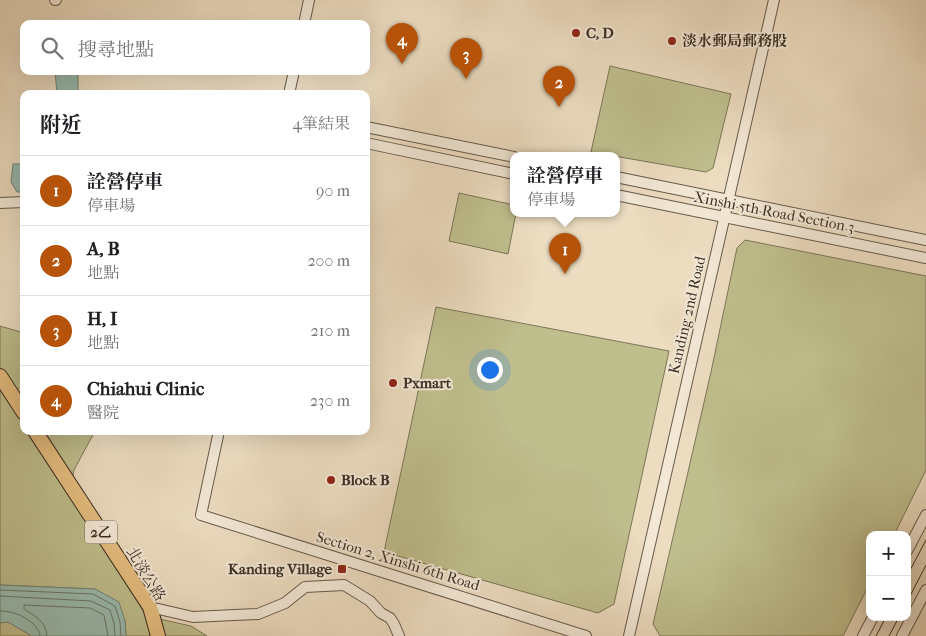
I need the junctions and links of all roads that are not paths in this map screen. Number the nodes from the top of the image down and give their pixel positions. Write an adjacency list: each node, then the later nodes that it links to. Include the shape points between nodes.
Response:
1 (309, 0): 3 (street)
2 (774, 0): 12 (street, Kanding 2nd Road)
3 (305, 20)
4 (293, 75): 5 (street)
5 (291, 90)
6 (370, 128): 8 (street)
7 (370, 145): 9 (street)
8 (510, 156)
9 (510, 173)
10 (620, 178): 12 (street, Xinshi 5th Road Section 3)
11 (620, 196): 15 (street, Xinshi 5th Road Section 3)
12 (728, 200): 15 (street, Kanding 2nd Road); 16 (street, Xinshi 5th Road Section 3)
13 (20, 202): 14 (street)
14 (0, 203)
15 (724, 217): 17 (street, Xinshi 5th Road Section 3); 30 (street, Kanding 2nd Road)
16 (926, 240)
17 (926, 258)
18 (0, 376): 19 (main road)
19 (20, 407)
20 (38, 435): 25 (main road, 北淡公路 / 2乙)
21 (218, 435): 29 (street, Section 2, Xinshi 6th Road, via 201,516)
22 (926, 515): 23 (street)
23 (911, 543)
24 (926, 590): 32 (street)
25 (150, 607): 27 (main road, 北淡公路 / 2乙); 28 (street, via 193,617 258,614 286,603 305,587 344,584 390,618)
26 (871, 621): 31 (street)
27 (158, 636)
28 (399, 636)
29 (586, 636)
30 (629, 636)
31 (863, 636)
32 (902, 636)

